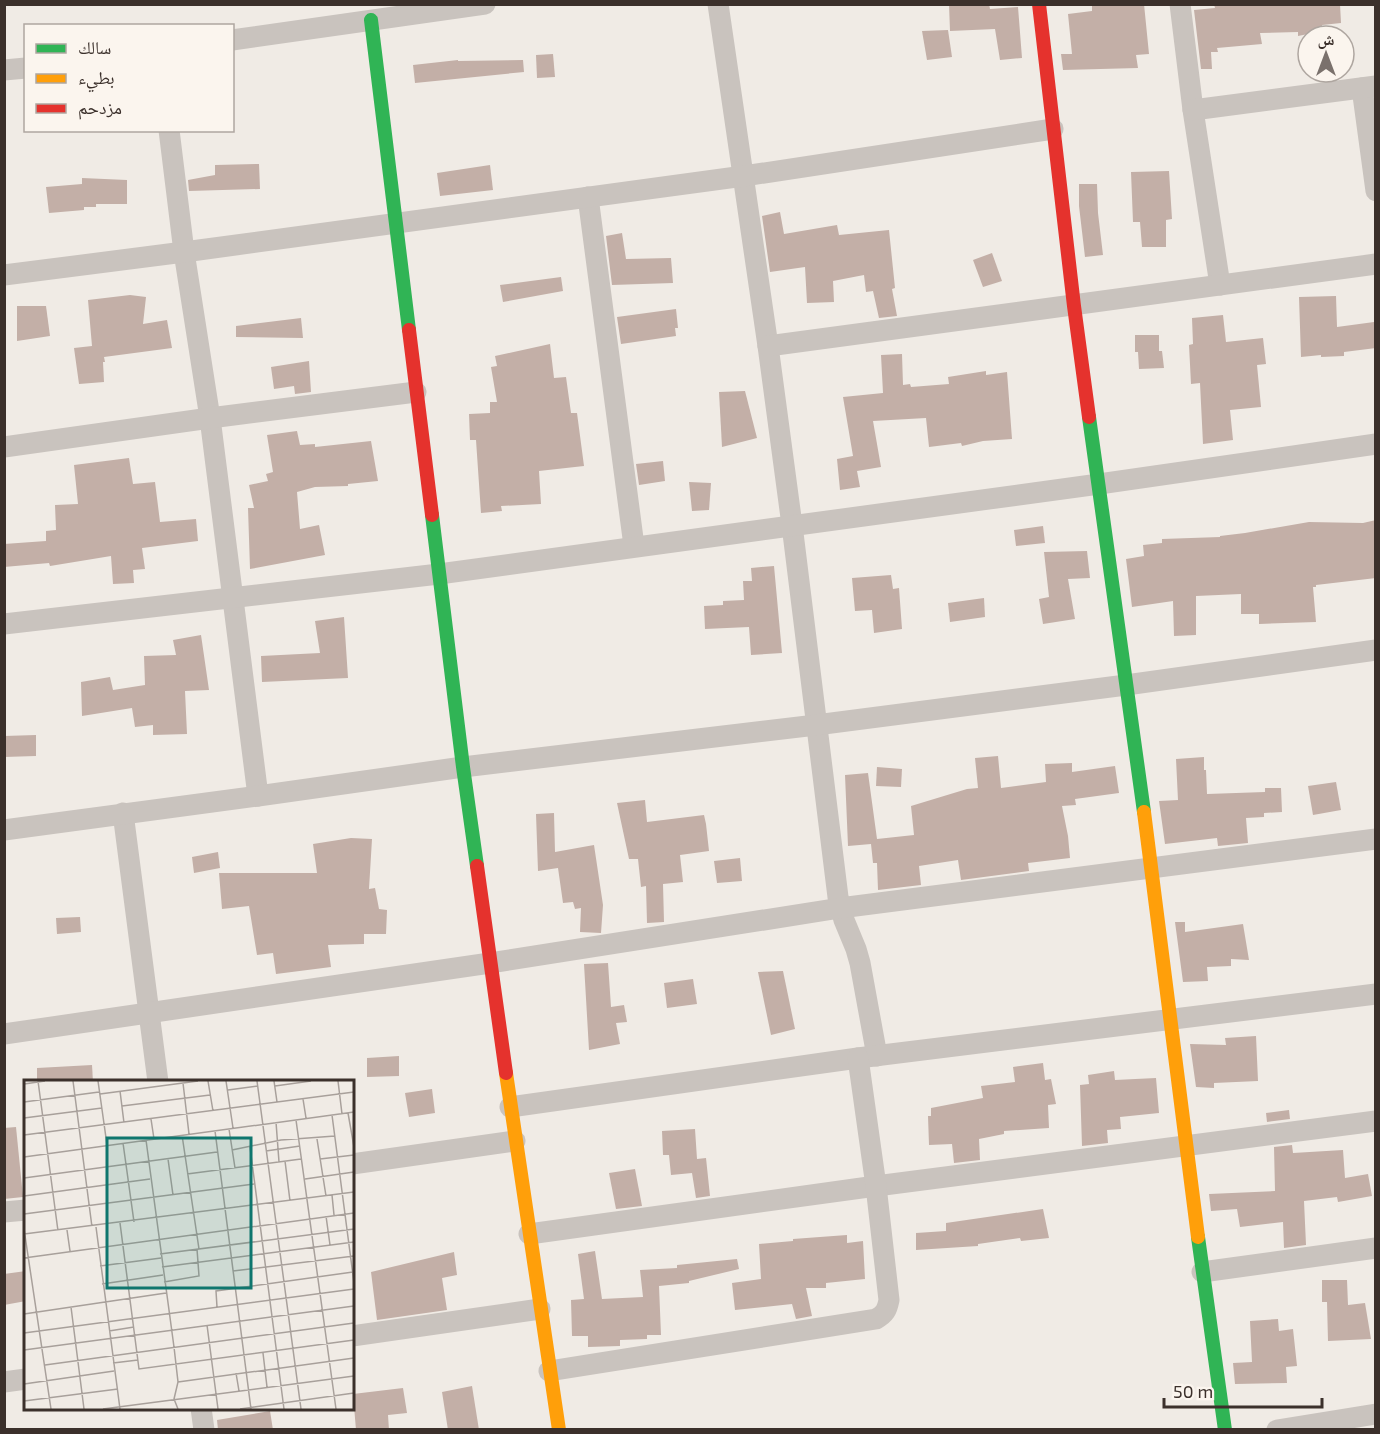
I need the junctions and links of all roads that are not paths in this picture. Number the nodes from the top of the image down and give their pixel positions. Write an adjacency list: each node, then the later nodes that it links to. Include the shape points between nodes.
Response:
1 (485, 4): 5 (street)
2 (718, 4): 12 (street)
3 (1039, 4): 10 (street)
4 (1180, 4): 9 (street)
5 (447, 7): 6 (street)
6 (371, 20): 7 (street); 15 (street)
7 (234, 39)
8 (1369, 87): 9 (street); 13 (street)
9 (1193, 110): 19 (street)
10 (1053, 129): 12 (street); 20 (street)
11 (169, 132): 16 (street)
12 (744, 176): 14 (street); 21 (street)
13 (1376, 191)
14 (588, 197): 15 (street); 28 (street)
15 (396, 224): 16 (street); 22 (street)
16 (184, 252): 18 (street); 23 (street)
17 (1376, 264): 19 (street)
18 (4, 275)
19 (1220, 285): 20 (street)
20 (1074, 306): 21 (street); 26 (street)
21 (768, 346): 27 (street)
22 (416, 392): 23 (street); 29 (street)
23 (210, 418): 25 (street); 30 (street)
24 (1376, 444): 26 (street)
25 (4, 447)
26 (1099, 484): 27 (street); 33 (street)
27 (792, 525): 28 (street); 34 (street)
28 (634, 546): 29 (street)
29 (440, 574): 30 (street); 35 (street)
30 (233, 597): 31 (street); 36 (street)
31 (4, 624)
32 (1376, 650): 33 (street)
33 (1126, 685): 34 (street); 40 (street)
34 (816, 725): 35 (street); 41 (street)
35 (463, 767): 36 (street); 42 (street)
36 (258, 796): 37 (street)
37 (123, 813): 38 (street); 44 (street)
38 (4, 830)
39 (1376, 839): 40 (street)
40 (1152, 868): 41 (street); 45 (street)
41 (840, 908): 42 (street); 47 (street, via 860,963)
42 (490, 963): 44 (street); 49 (street)
43 (1376, 994): 45 (street)
44 (150, 1014): 46 (street); 48 (street)
45 (1171, 1019): 47 (street); 52 (street)
46 (4, 1034)
47 (868, 1057): 49 (street); 54 (street)
48 (158, 1080)
49 (510, 1107): 51 (street)
50 (1376, 1121): 52 (street)
51 (514, 1141): 53 (street); 57 (street)
52 (1186, 1146): 54 (street); 59 (street)
53 (354, 1164)
54 (876, 1186): 57 (street); 62 (street, via 889,1300 884,1315)
55 (24, 1210): 56 (street)
56 (4, 1212)
57 (529, 1234): 60 (street)
58 (1376, 1248): 59 (street)
59 (1202, 1272): 69 (street)
60 (540, 1310): 61 (street); 62 (street)
61 (354, 1336)
62 (549, 1371): 68 (street)
63 (24, 1379): 64 (street)
64 (4, 1382)
65 (201, 1410): 67 (street)
66 (1376, 1414): 70 (street)
67 (204, 1430)
68 (559, 1430)
69 (1225, 1430)
70 (1277, 1430)

